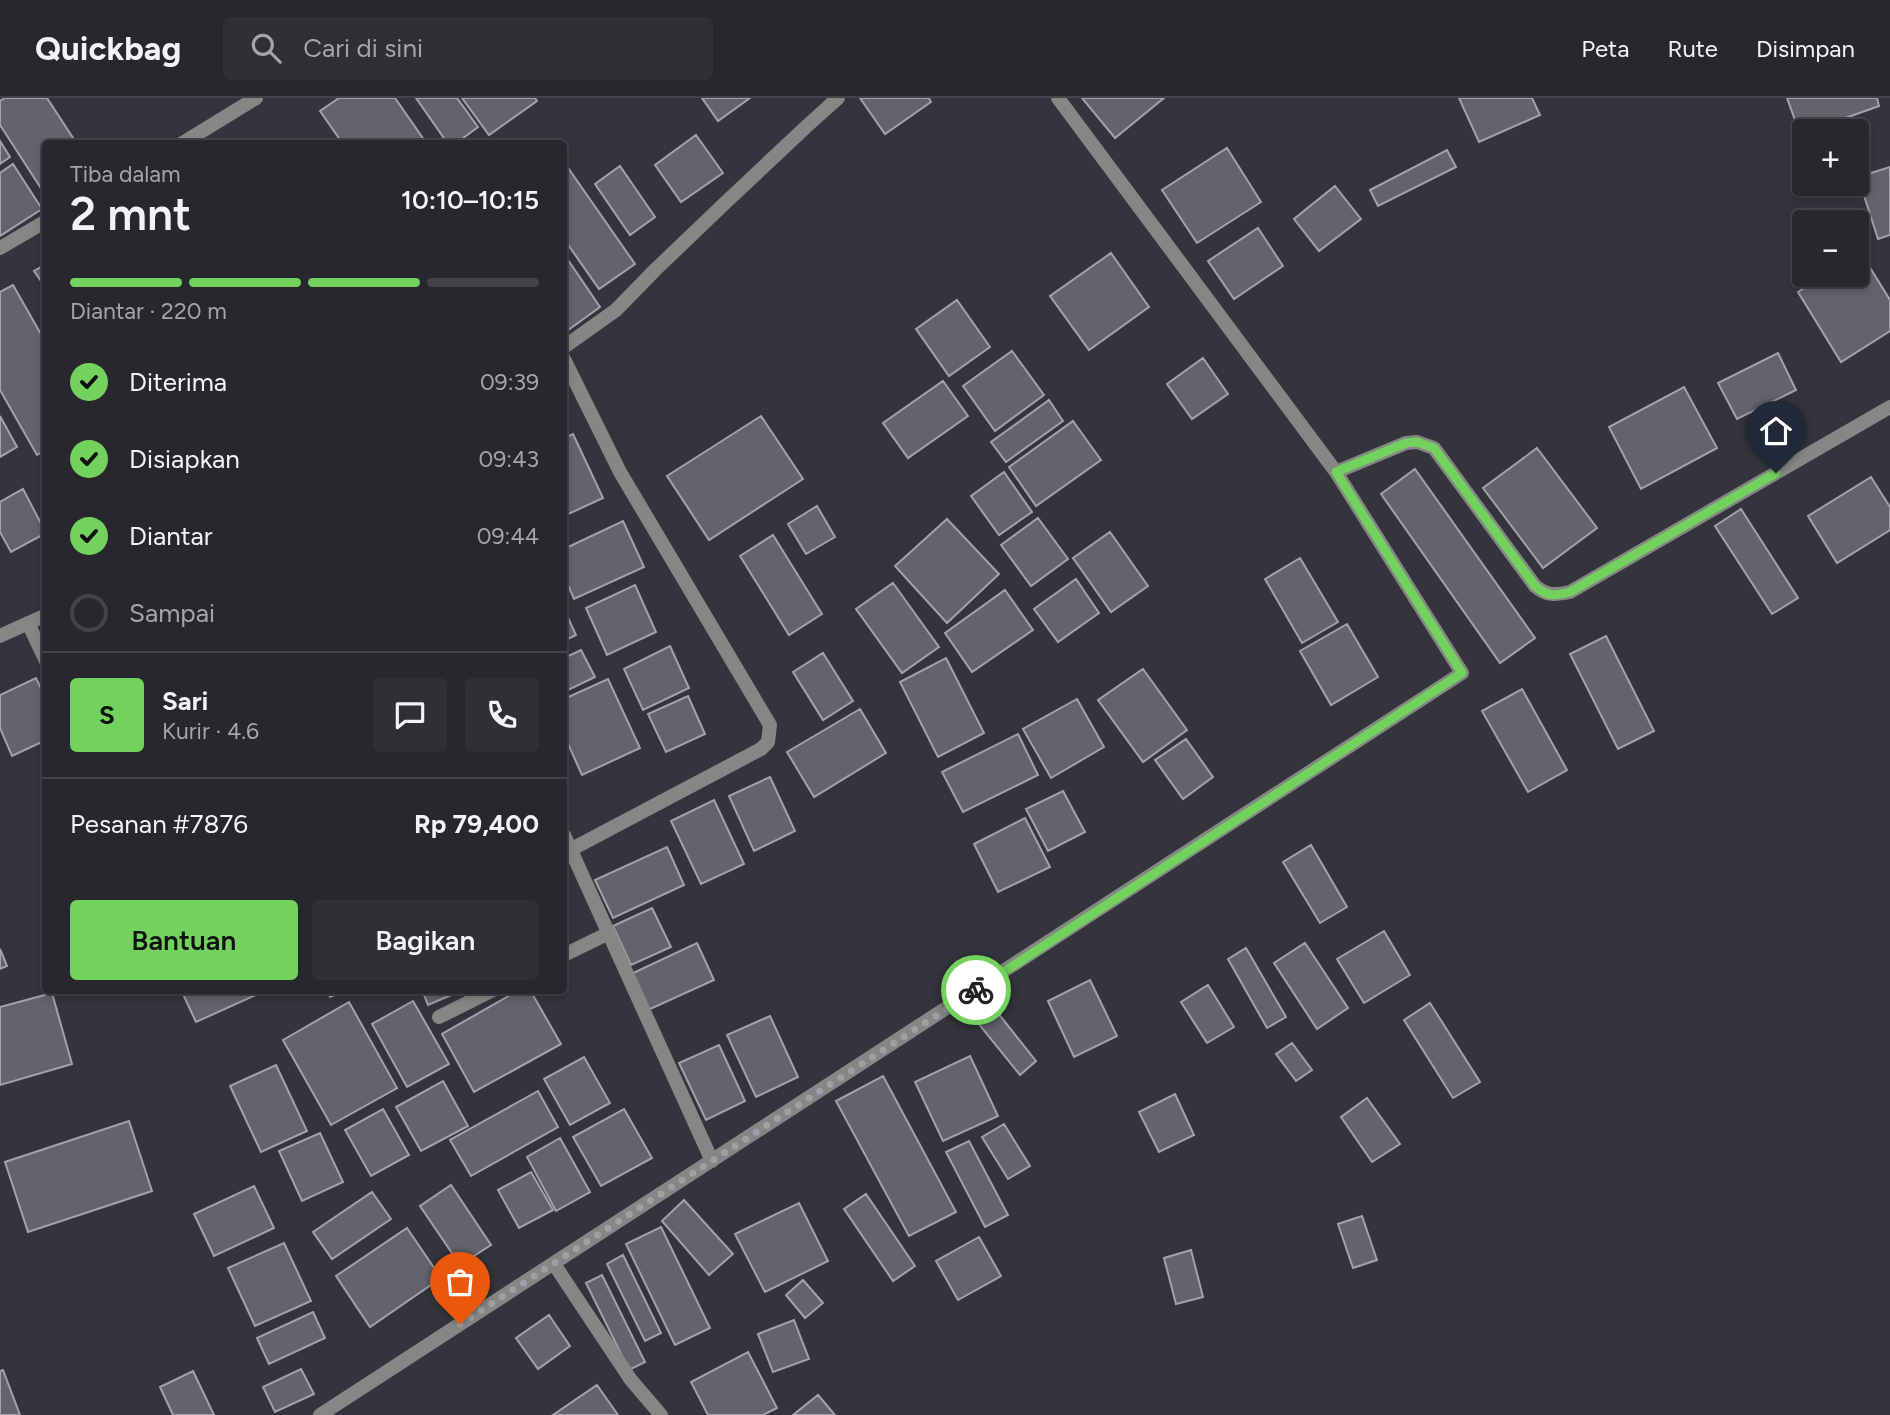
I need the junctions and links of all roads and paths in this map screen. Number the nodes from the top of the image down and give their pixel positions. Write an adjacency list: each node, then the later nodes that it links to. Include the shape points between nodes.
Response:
1 (256, 98): 4 (street)
2 (838, 98): 7 (street, via 616,310)
3 (1058, 98): 10 (street)
4 (188, 140)
5 (42, 223): 6 (street)
6 (0, 248)
7 (567, 345)
8 (567, 365): 16 (street, via 620,472 770,725 768,741 761,749)
9 (1890, 407): 10 (street, via 1570,592 1555,595 1535,586 1434,448 1406,443)
10 (1336, 472): 21 (street, via 1462,673)
11 (42, 617): 12 (street)
12 (29, 623): 13 (street); 14 (street)
13 (0, 636)
14 (42, 651)
15 (567, 842): 16 (street)
16 (570, 850): 17 (street)
17 (609, 933): 18 (street); 21 (street)
18 (567, 954)
19 (485, 994): 20 (street)
20 (439, 1017)
21 (712, 1161): 22 (street)
22 (554, 1264): 23 (street); 24 (street, via 631,1380)
23 (320, 1415)
24 (661, 1415)

